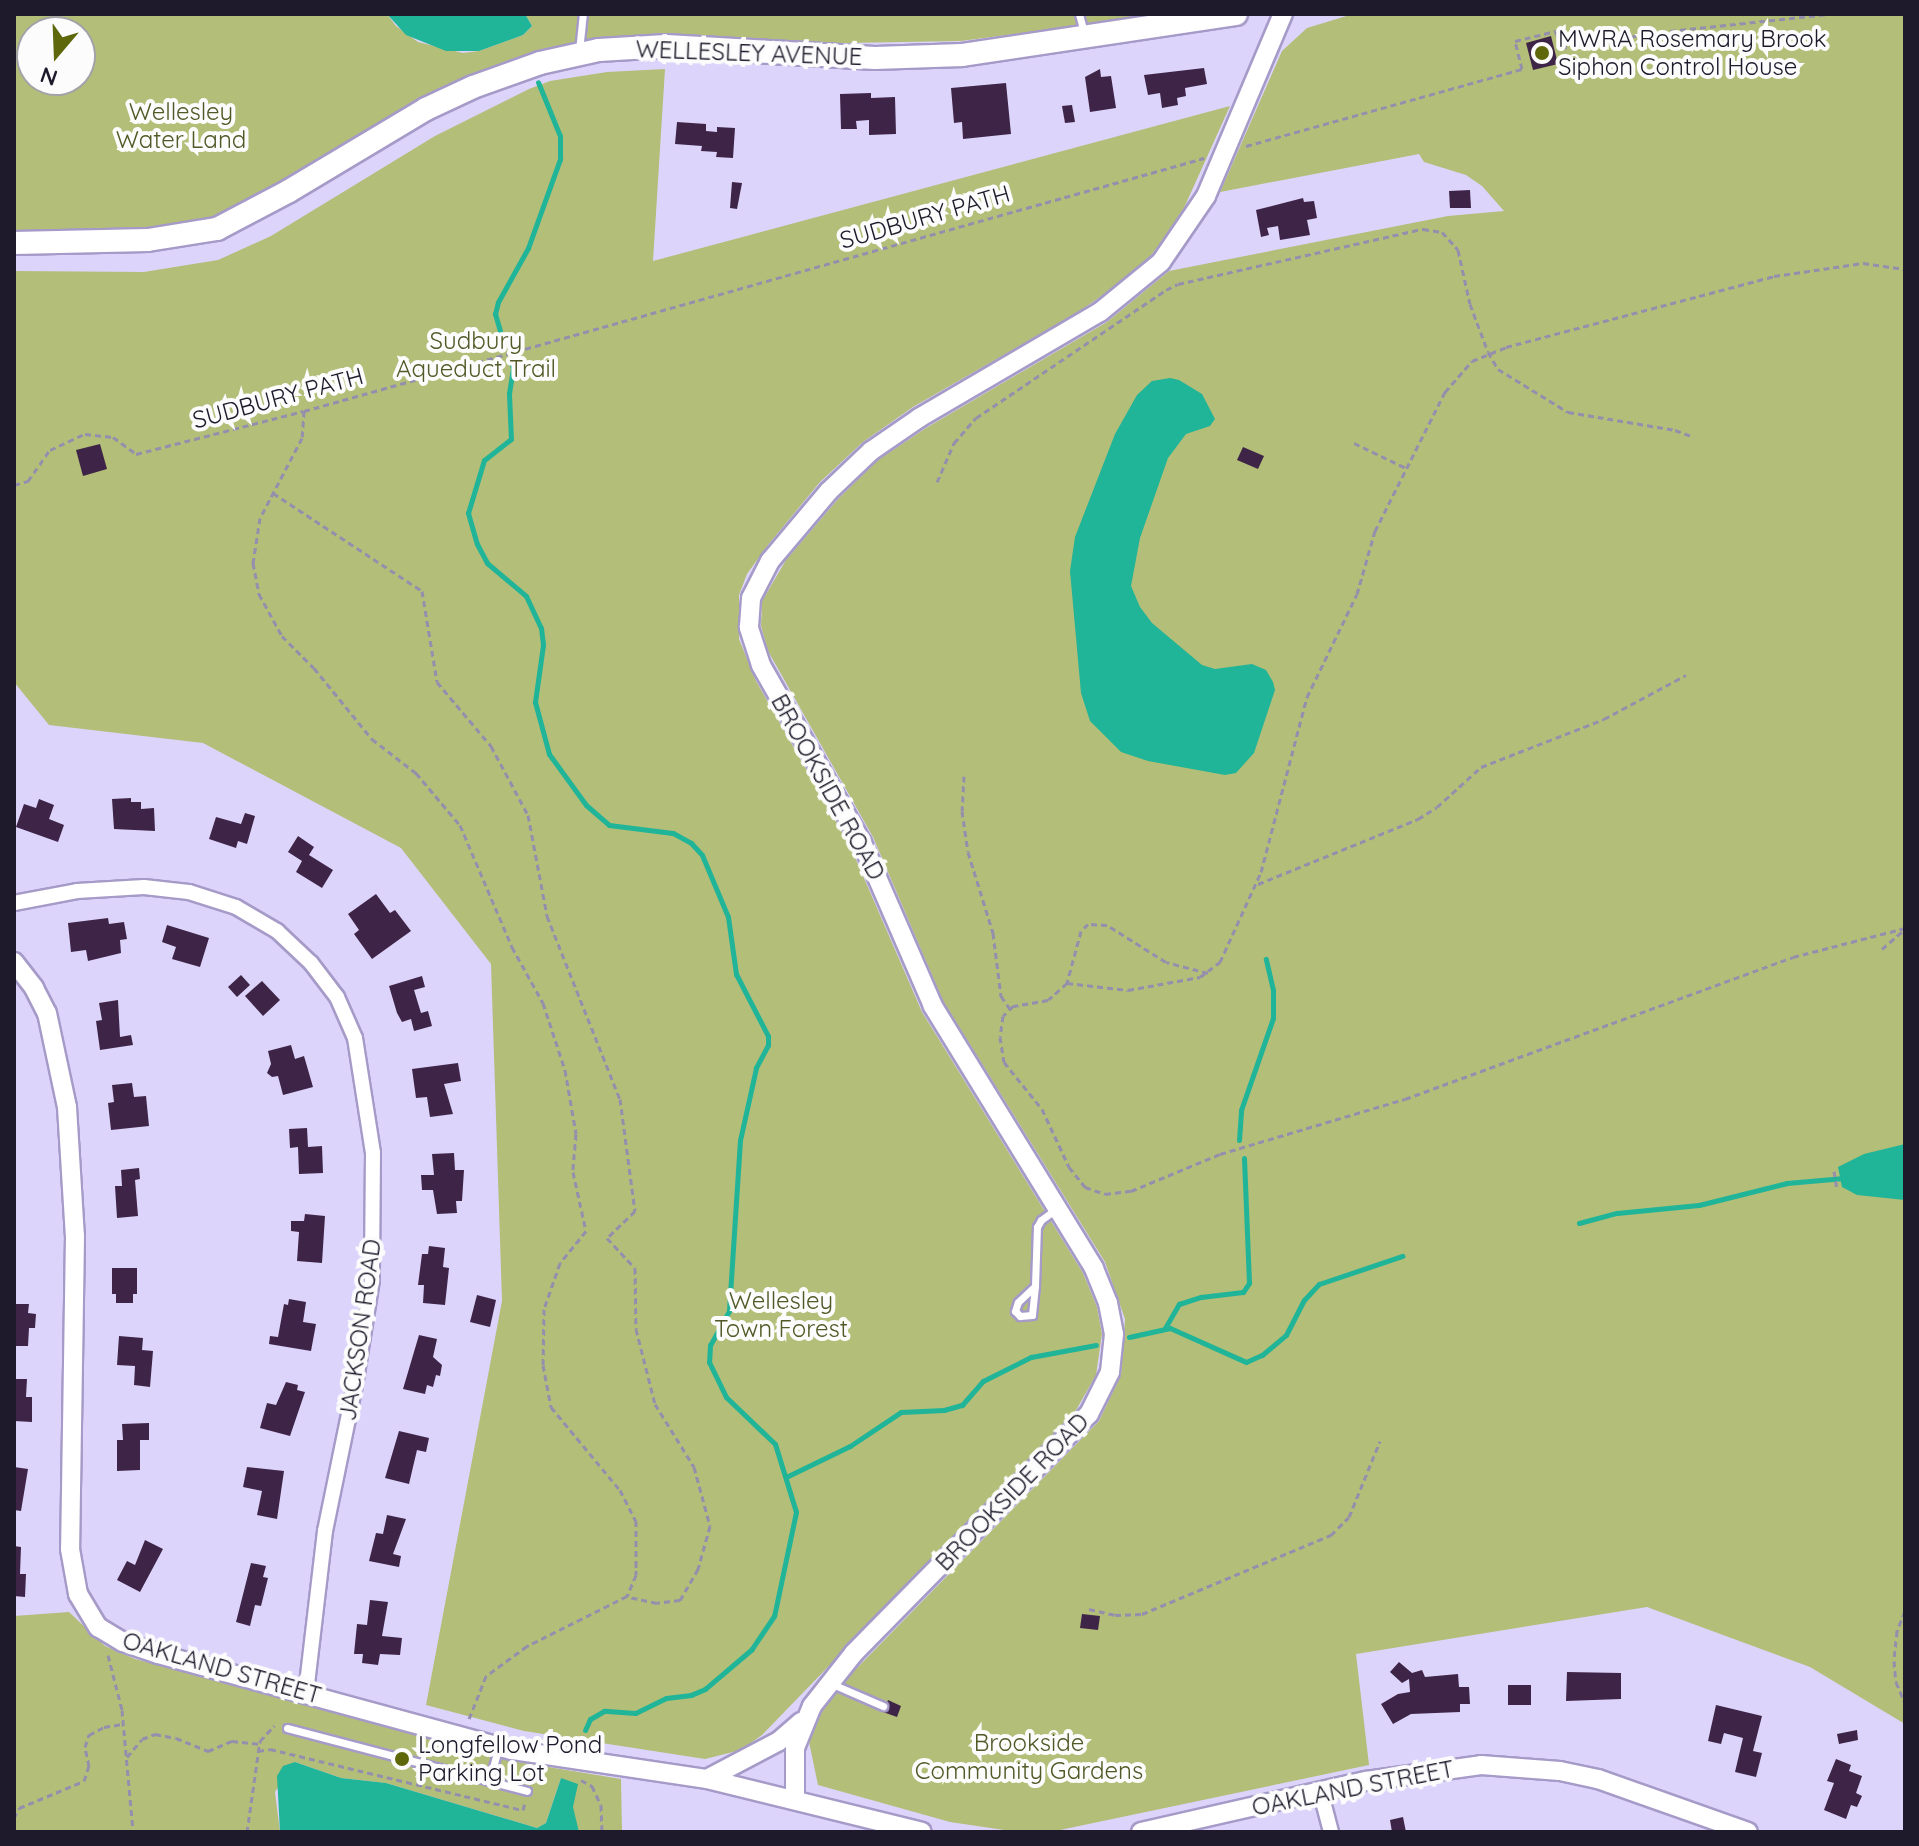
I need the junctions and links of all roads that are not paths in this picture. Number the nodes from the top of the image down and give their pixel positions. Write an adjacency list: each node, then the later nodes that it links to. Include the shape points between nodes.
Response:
1 (583, 14): 6 (lane)
2 (1079, 14): 5 (lane)
3 (1236, 14): 5 (main road, WELLESLEY AVENUE)
4 (1283, 14): 10 (street, BROOKSIDE ROAD, via 1227,151 1189,225 1144,280 1083,323 871,451 770,561 751,598 749,627 761,665 862,843 933,1006)
5 (1085, 39): 6 (main road, WELLESLEY AVENUE, via 972,54 889,58 666,46)
6 (579, 54): 7 (main road, WELLESLEY AVENUE, via 499,76 426,109 217,229 148,240)
7 (14, 243)
8 (14, 903): 13 (street, JACKSON ROAD, via 77,891 144,887 189,892 236,907 277,931 311,963 337,997 355,1038 373,1153 372,1280 325,1531)
9 (14, 962): 13 (street, OAKLAND STREET, via 41,1000 63,1078 75,1236 71,1562 86,1611 113,1637 158,1654)
10 (1058, 1207): 11 (lane, via 1037,1227); 12 (street, BROOKSIDE ROAD, via 1094,1268 1113,1320 1113,1357 1102,1393 1079,1426)
11 (1035, 1286)
12 (829, 1682): 14 (lane); 15 (street, BROOKSIDE ROAD)
13 (306, 1692): 17 (street, OAKLAND STREET)
14 (883, 1706)
15 (805, 1716): 18 (street, BROOKSIDE ROAD, via 779,1741); 22 (street, BROOKSIDE ROAD, via 795,1748)
16 (287, 1728): 19 (lane)
17 (498, 1746): 18 (street, OAKLAND STREET); 19 (lane)
18 (707, 1779): 22 (street, OAKLAND STREET)
19 (489, 1781): 21 (lane)
20 (1320, 1790): 24 (street, OAKLAND STREET); 25 (street); 26 (street, OAKLAND STREET, via 1442,1768 1527,1767 1616,1784)
21 (527, 1791)
22 (795, 1798): 23 (street, OAKLAND STREET)
23 (922, 1832)
24 (1141, 1832)
25 (1331, 1832)
26 (1748, 1832)

